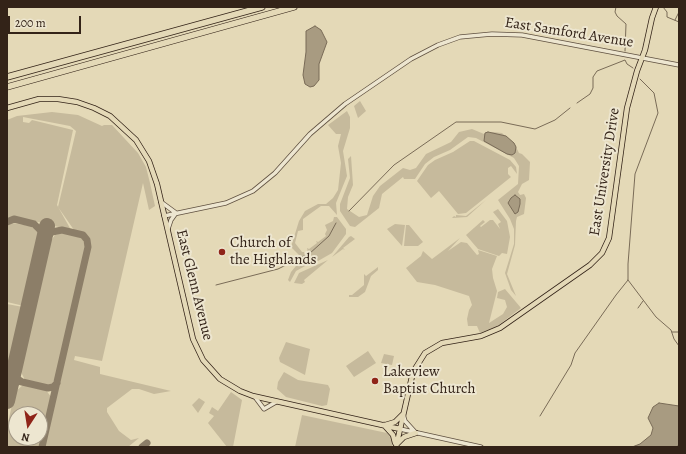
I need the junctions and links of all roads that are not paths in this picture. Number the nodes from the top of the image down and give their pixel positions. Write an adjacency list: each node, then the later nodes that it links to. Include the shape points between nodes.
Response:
1 (262, 7): 6 (highway)
2 (294, 7): 7 (highway)
3 (656, 7): 4 (main road, East University Drive)
4 (643, 58): 5 (street, East Samford Avenue); 10 (street, East Samford Avenue, via 508,34 477,35 448,41 411,59 333,114 256,189 226,203); 15 (main road, East University Drive, via 627,108 609,238 602,252 578,274 495,331 444,343 430,350 413,372)
5 (679, 65)
6 (7, 78)
7 (7, 86)
8 (7, 108): 9 (main road, East Glenn Avenue, via 33,100 58,99 82,104 110,116 128,131 142,149 153,172)
9 (161, 201): 10 (street); 11 (main road, East Glenn Avenue)
10 (176, 214): 11 (street, East Samford Avenue); 12 (street, via 170,220)
11 (164, 216): 12 (main road, East Glenn Avenue)
12 (167, 230): 13 (main road, East Glenn Avenue, via 190,331 200,355 212,371 225,382)
13 (255, 396): 14 (main road, East Glenn Avenue); 14 (street, via 264,409)
14 (277, 401): 16 (main road, East Glenn Avenue)
15 (403, 414): 16 (main road, via 395,422); 17 (main road, East University Drive); 18 (street, via 405,421)
16 (384, 425): 17 (main road, East Glenn Avenue); 19 (main road, via 395,438)
17 (400, 429): 18 (street, East Glenn Avenue); 19 (main road, East University Drive)
18 (416, 433): 19 (main road, via 404,437); 20 (street, East Glenn Avenue)
19 (396, 446)
20 (481, 447)

